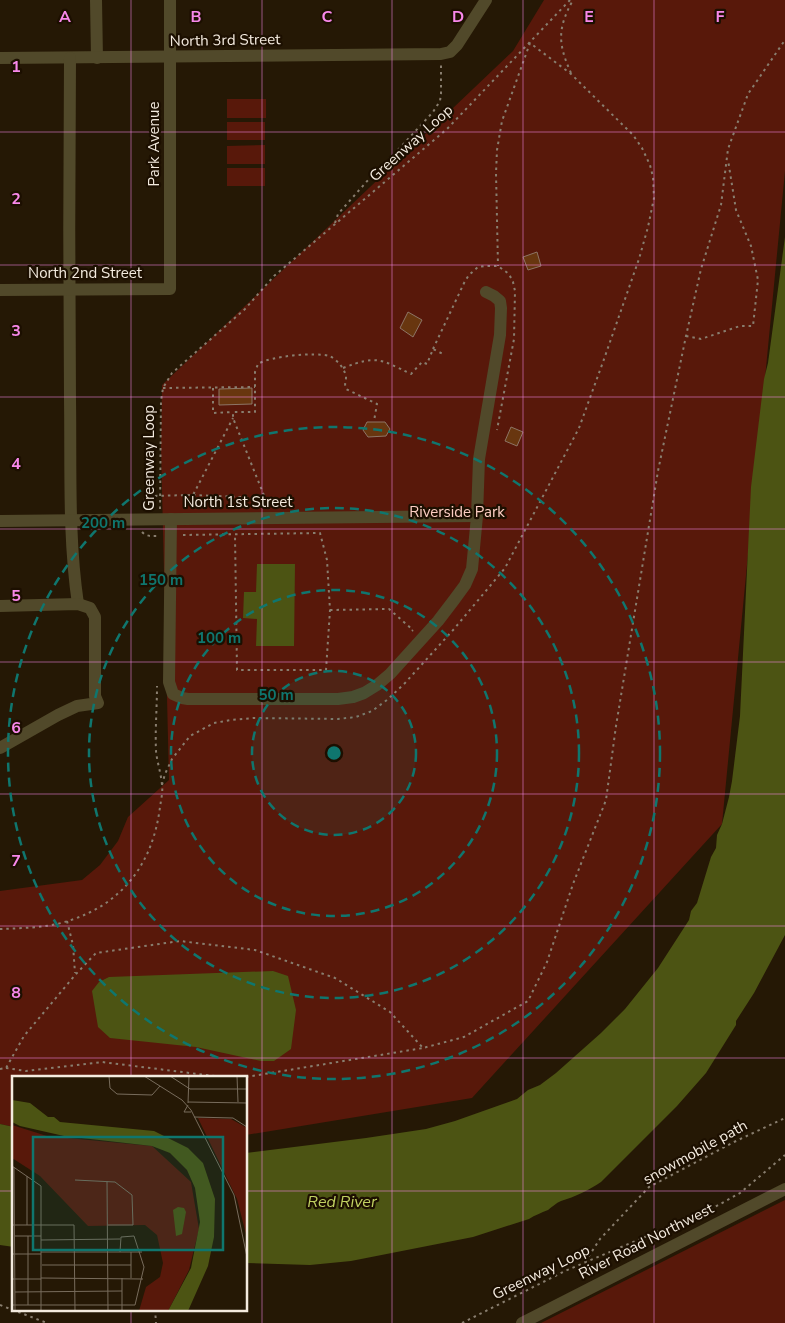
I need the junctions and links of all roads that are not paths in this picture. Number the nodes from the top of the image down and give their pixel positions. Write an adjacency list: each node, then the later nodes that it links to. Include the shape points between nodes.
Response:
1 (96, 0): 7 (street)
2 (170, 0): 4 (street, Park Avenue)
3 (486, 0): 4 (street, North 3rd Street, via 457,45 445,53)
4 (171, 57): 7 (street, North 3rd Street); 8 (street, Park Avenue)
5 (0, 58): 6 (street, North 3rd Street)
6 (70, 58): 7 (street, North 3rd Street); 10 (street)
7 (97, 58)
8 (170, 289): 10 (street, North 2nd Street)
9 (0, 290): 10 (street, North 2nd Street)
10 (69, 290): 14 (street)
11 (486, 292): 12 (street, via 500,301 500,335 479,459)
12 (477, 516): 13 (street, North 1st Street); 13 (street, via 472,569 465,585 438,621 377,685 364,694 338,700 188,699 174,694 169,682 170,536)
13 (166, 519): 14 (street, North 1st Street)
14 (71, 520): 15 (street, North 1st Street); 16 (street)
15 (0, 521)
16 (78, 604): 17 (street); 18 (street, via 90,608 94,617 94,696 98,703 77,706)
17 (0, 606)
18 (0, 748)
19 (785, 1189): 20 (street, River Road Northwest)
20 (522, 1323)

